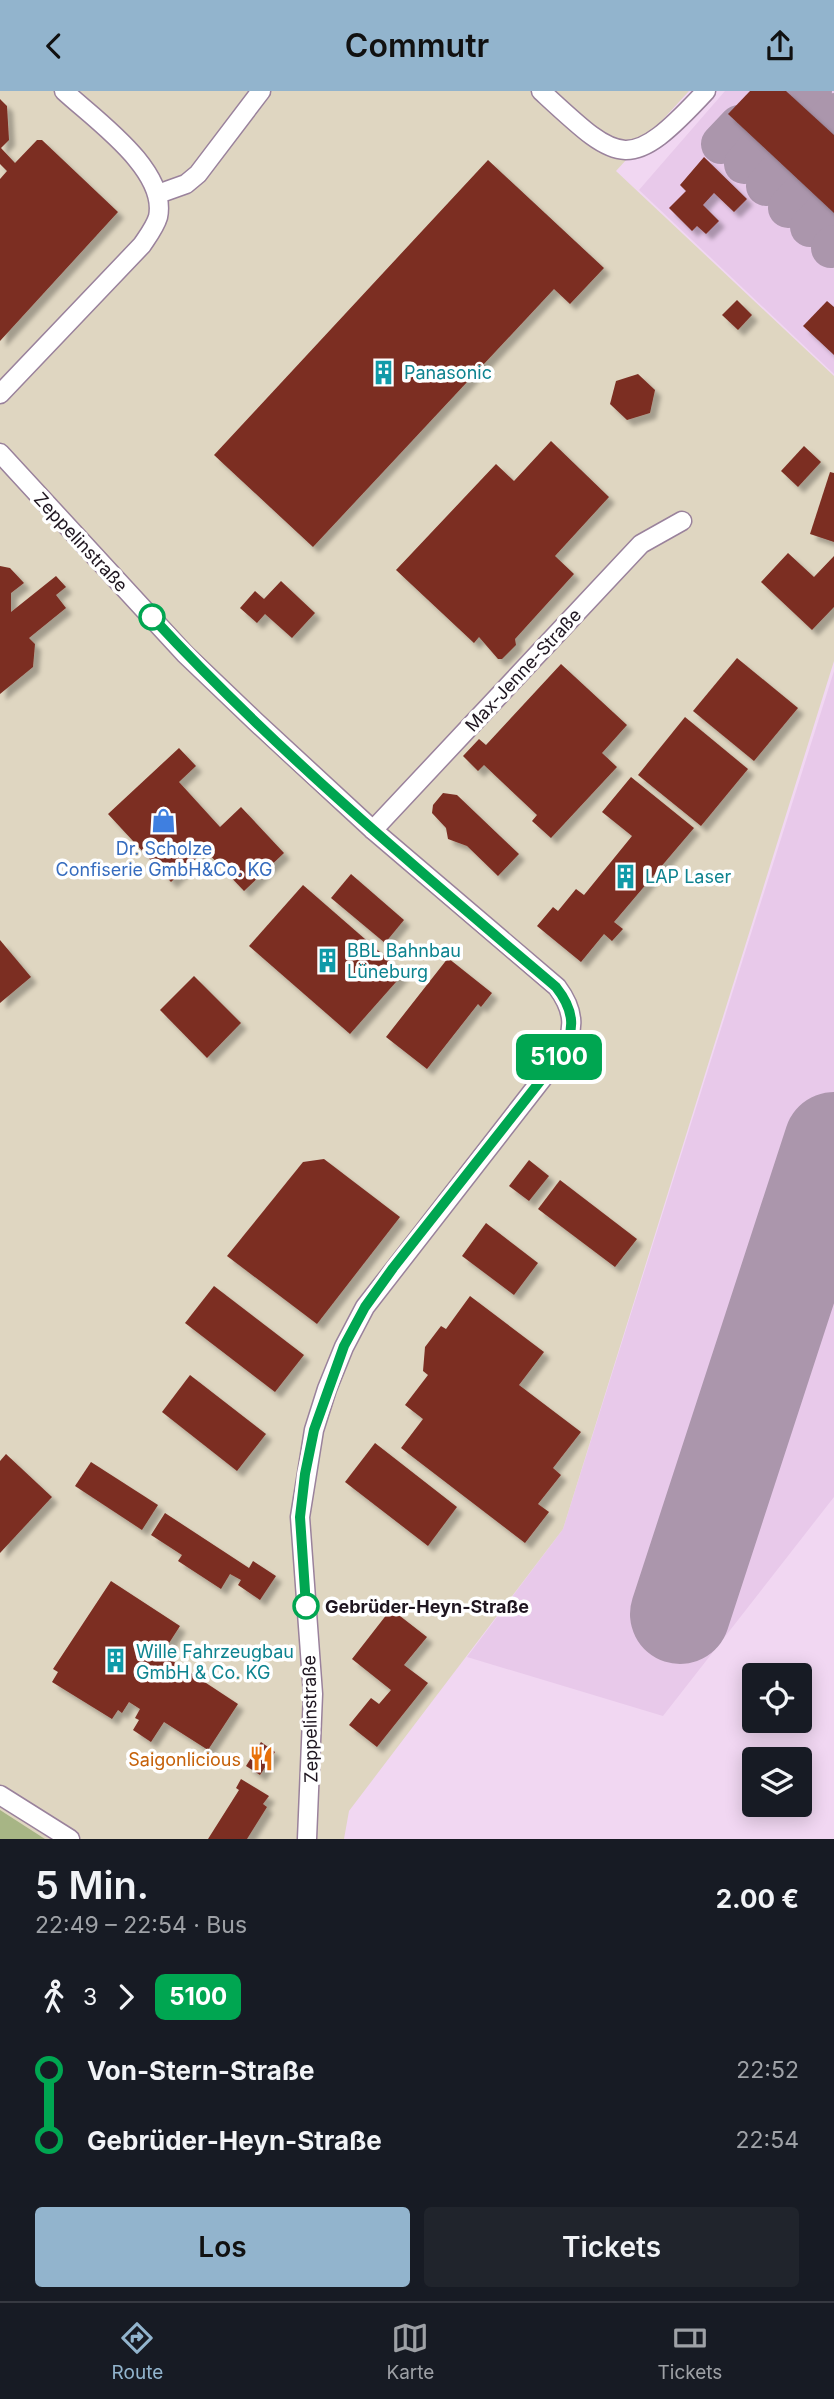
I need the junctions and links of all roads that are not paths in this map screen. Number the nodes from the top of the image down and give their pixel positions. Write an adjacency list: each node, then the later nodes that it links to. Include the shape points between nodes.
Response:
1 (64, 91): 5 (street, via 140,162)
2 (261, 91): 5 (street, via 198,174 186,184)
3 (541, 91): 4 (street, via 593,139 629,150 661,137)
4 (706, 91)
5 (158, 194): 6 (street, via 158,217 142,245)
6 (0, 394)
7 (0, 453): 9 (street, Zeppelinstraße, via 186,654)
8 (682, 521): 9 (street, Max-Jenne-Straße, via 642,544)
9 (373, 830): 12 (street, Zeppelinstraße, via 556,987 573,1020 571,1039 560,1056 365,1307 327,1389 310,1452 300,1517 313,1694)
10 (0, 1795): 11 (street)
11 (70, 1839)
12 (307, 1839)

